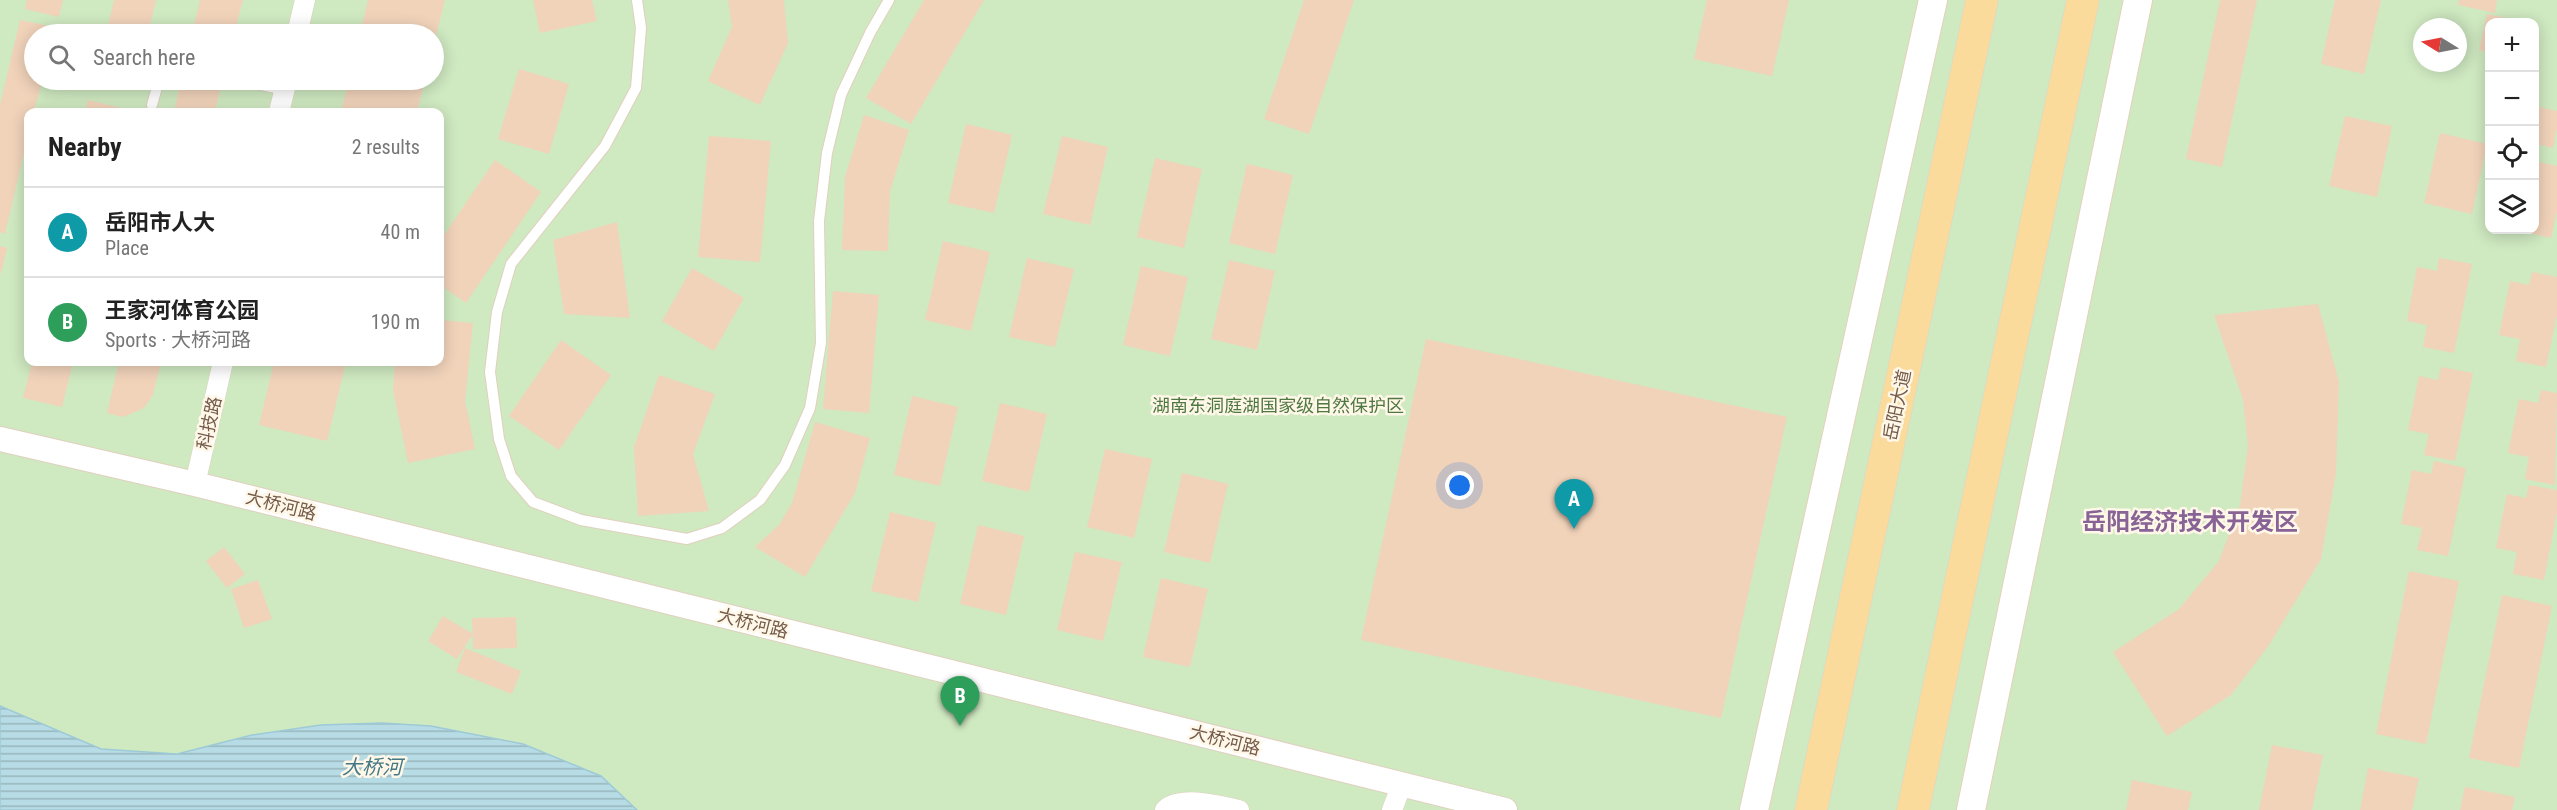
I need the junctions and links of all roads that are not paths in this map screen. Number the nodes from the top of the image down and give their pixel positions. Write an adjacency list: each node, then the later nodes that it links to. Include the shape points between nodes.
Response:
1 (305, 0): 8 (street)
2 (637, 0): 3 (lane, via 641,28 636,88 605,146 511,264 497,312 489,372 499,439 511,476 533,502 581,520 687,539 722,528 760,500 785,465 810,408 821,343 819,221 827,153 841,94)
3 (889, 0)
4 (1933, 0): 21 (main road)
5 (1982, 0): 22 (main road, 岳阳大道)
6 (2083, 0): 23 (main road)
7 (2138, 0): 24 (main road)
8 (299, 24)
9 (156, 90): 11 (lane)
10 (285, 90): 12 (street)
11 (152, 105)
12 (280, 108)
13 (222, 366): 15 (street, 科技路)
14 (0, 439): 15 (street, 大桥河路)
15 (195, 484): 16 (street, 大桥河路)
16 (1402, 784): 19 (street); 20 (street, 大桥河路)
17 (1165, 810): 18 (street, via 1171,805 1199,803)
18 (1239, 810)
19 (1392, 810)
20 (1505, 810)
21 (1754, 810)
22 (1811, 810)
23 (1913, 810)
24 (1971, 810)

